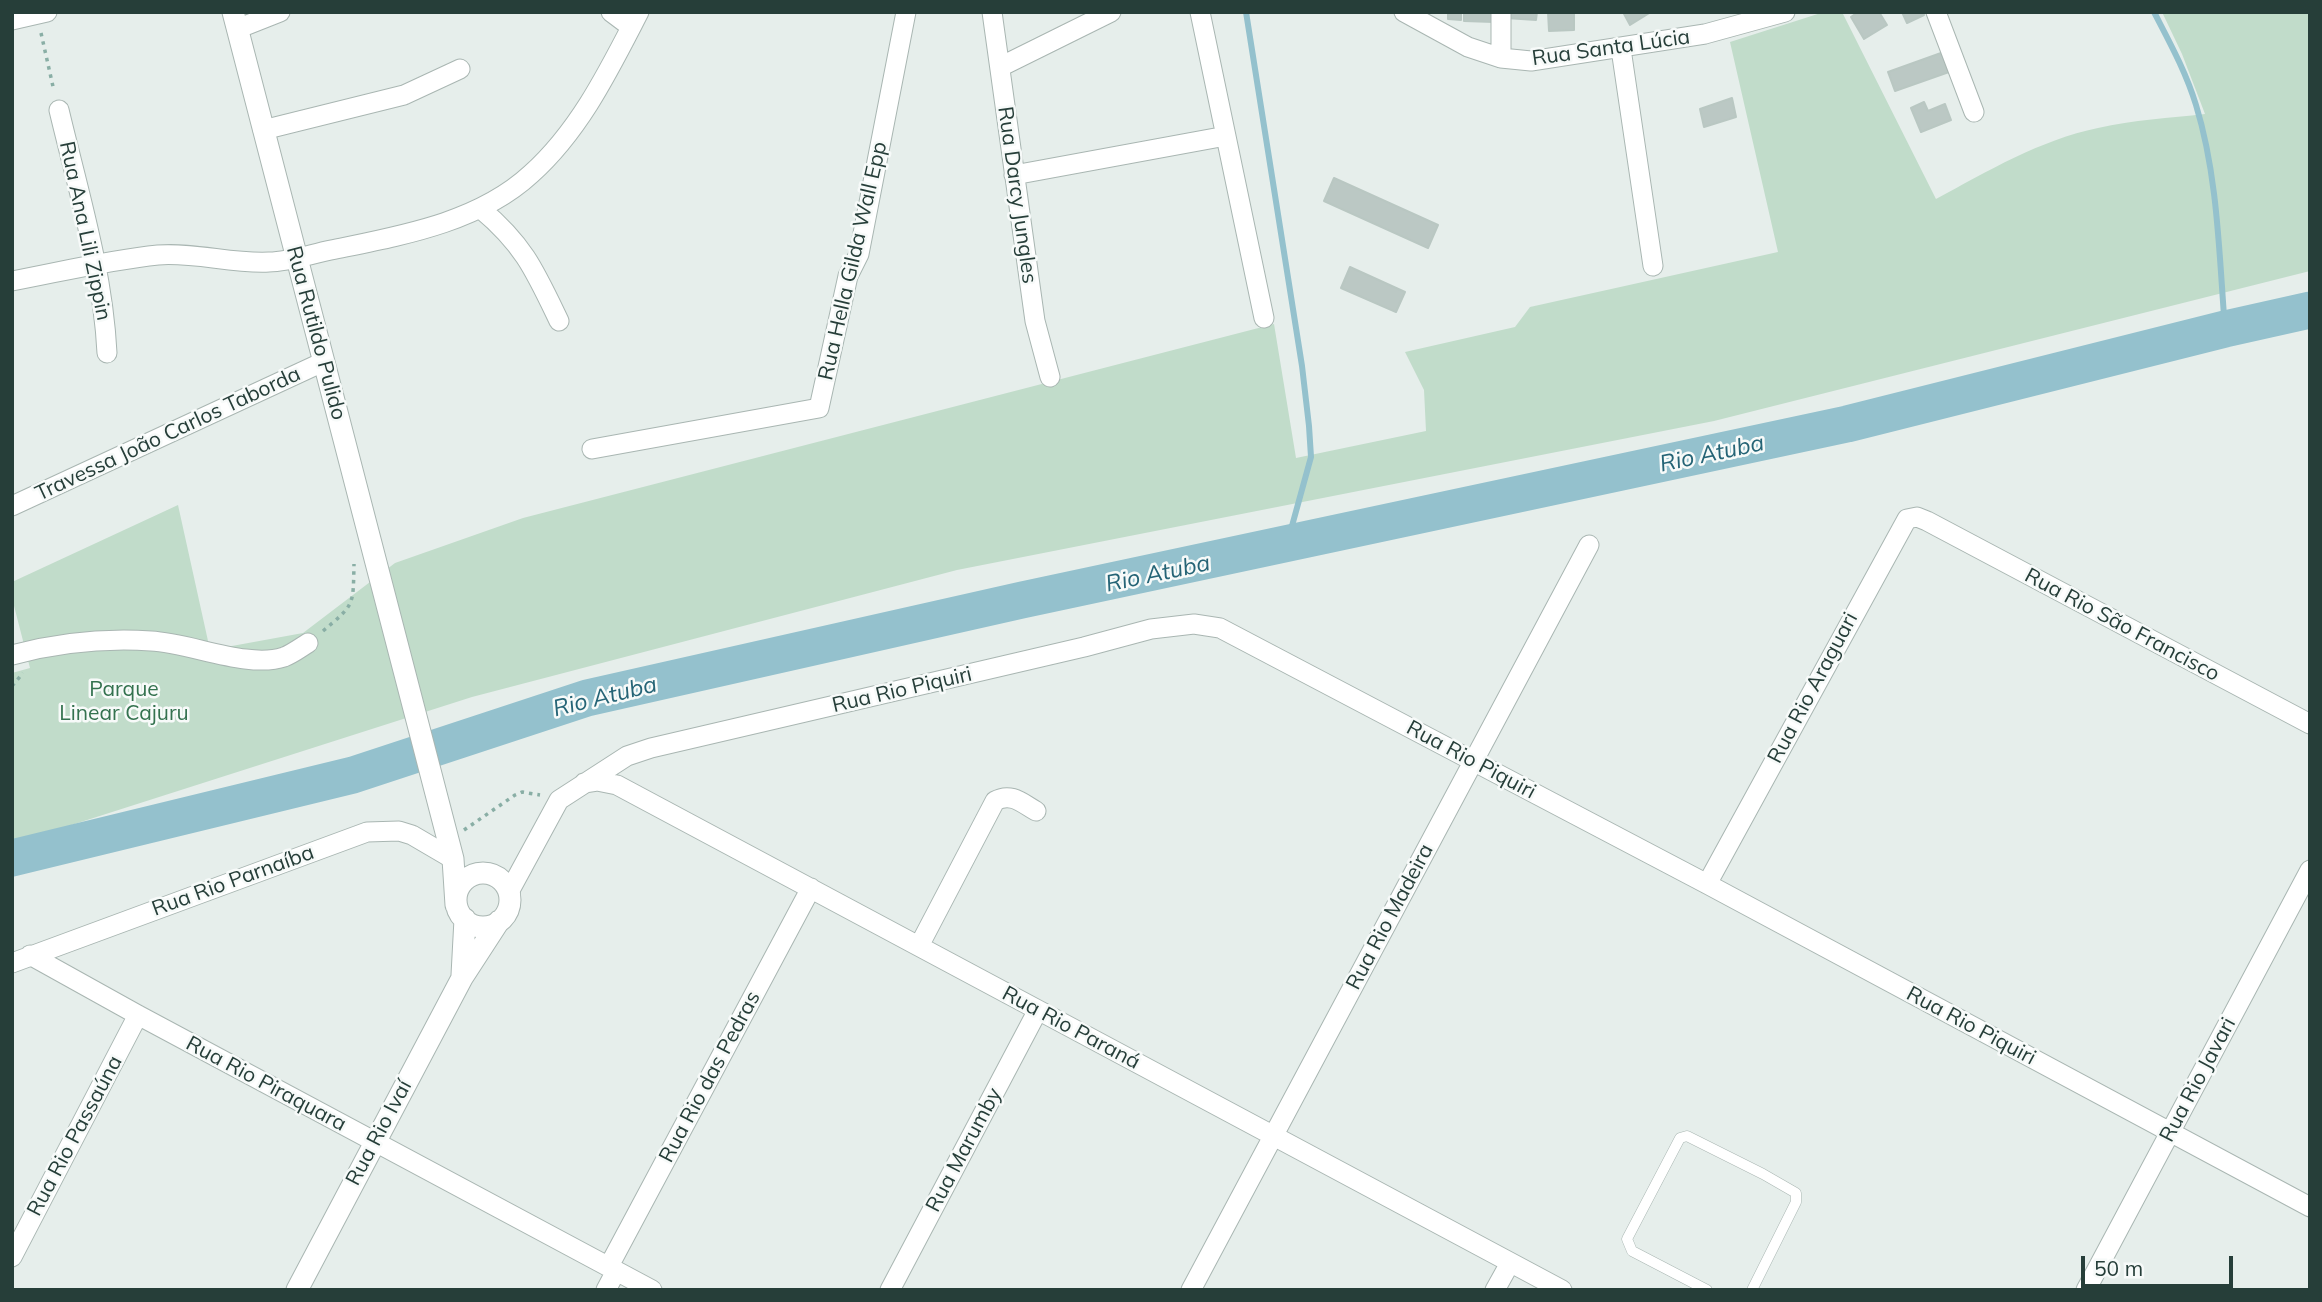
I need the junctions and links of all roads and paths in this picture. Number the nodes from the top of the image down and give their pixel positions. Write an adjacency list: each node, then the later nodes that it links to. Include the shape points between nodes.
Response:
1 (280, 12): 14 (street)
2 (611, 12): 13 (street)
3 (906, 12): 34 (street, Rua Hella Gilda Wall Epp, via 859,254 848,276 819,408)
4 (992, 12): 17 (street, Rua Darcy Jungles)
5 (1111, 12): 17 (street)
6 (1200, 12): 22 (street)
7 (1404, 12): 16 (street, Rua Santa Lúcia, via 1446,37)
8 (1501, 12): 16 (street)
9 (1936, 12): 20 (street)
10 (42, 13): 12 (street); 19 (path)
11 (1780, 13): 15 (street, Rua Santa Lúcia, via 1705,34)
12 (12, 20)
13 (635, 20): 24 (street, via 592,99 556,149 531,175)
14 (235, 21): 21 (street, Rua Rutildo Pulido)
15 (1621, 49): 16 (street, Rua Santa Lúcia, via 1542,60); 27 (street)
16 (1501, 58)
17 (1000, 67): 23 (street, Rua Darcy Jungles)
18 (460, 69): 21 (street, via 404,95)
19 (59, 110): 26 (street, Rua Ana Lili Zippin)
20 (1974, 112)
21 (263, 130): 25 (street, Rua Rutildo Pulido)
22 (1226, 136): 23 (street); 29 (street)
23 (1014, 175): 33 (street, Rua Darcy Jungles, via 1035,321)
24 (481, 209): 25 (street); 30 (street, via 510,233 525,254)
25 (297, 258): 26 (street, via 267,262 160,255); 32 (street, Rua Rutildo Pulido)
26 (96, 265): 28 (street); 31 (street, Rua Ana Lili Zippin)
27 (1653, 266)
28 (12, 281)
29 (1264, 318)
30 (559, 321)
31 (107, 353)
32 (323, 362): 35 (street, Travessa João Carlos Taborda); 36 (street, Rua Rutildo Pulido)
33 (1050, 377)
34 (592, 449)
35 (12, 506)
36 (366, 526): 39 (path, via 355,542 352,603); 46 (street, Rua Rutildo Pulido)
37 (1935, 526): 41 (street, Rua Rio São Francisco); 49 (street, Rua Rio Araguari, via 1917,517 1907,519 1899,531)
38 (1589, 545): 42 (street, Rua Rio Madeira)
39 (308, 643): 40 (street, via 266,660 150,641 45,646)
40 (12, 655)
41 (2310, 724)
42 (1474, 761): 43 (street, Rua Rio Piquiri, via 1220,628 1194,624 1151,629 651,748 627,756); 49 (street, Rua Rio Piquiri); 60 (street, Rua Rio Madeira)
43 (577, 786): 44 (street); 50 (street, Rua Rio Paraná, via 597,781 617,785)
44 (559, 800): 46 (path, via 522,792); 51 (street)
45 (1036, 811): 54 (street, via 1013,797 995,801)
46 (448, 841): 48 (street); 52 (street, Rua Rio Ivaí); 55 (street, Rua Rio Parnaíba, via 399,831 367,832)
47 (2310, 870): 59 (street, Rua Rio Javari)
48 (490, 873): 51 (street); 52 (street, via 469,876 461,884 457,894)
49 (1707, 884): 59 (street, Rua Rio Piquiri)
50 (811, 888): 54 (street, Rua Rio Paraná); 65 (street, Rua Rio das Pedras)
51 (509, 892): 53 (street, via 510,903)
52 (460, 912): 53 (street, via 472,925); 56 (street, Rua Rio Ivaí)
53 (499, 921): 56 (street, Rua Rio Ivaí)
54 (919, 946): 57 (street, Rua Rio Paraná)
55 (21, 959): 58 (street, Rua Rio Piraquara)
56 (462, 978): 61 (street, Rua Rio Ivaí)
57 (1038, 1010): 60 (street, Rua Rio Paraná); 69 (street, Rua Marumby)
58 (138, 1015): 61 (street, Rua Rio Piraquara); 63 (street, Rua Rio Passaúna)
59 (2171, 1133): 62 (street, Rua Rio Piquiri); 75 (street, Rua Rio Javari)
60 (1273, 1136): 64 (street, Rua Rio Paraná); 70 (street, Rua Rio Madeira)
61 (373, 1141): 65 (street, Rua Rio Piraquara); 66 (street, Rua Rio Ivaí)
62 (2310, 1207)
63 (12, 1257)
64 (1510, 1263): 71 (street); 72 (street, Rua Rio Paraná)
65 (612, 1268): 67 (street, Rua Rio das Pedras); 68 (street, Rua Rio Piraquara)
66 (296, 1290)
67 (606, 1290)
68 (652, 1290)
69 (890, 1290)
70 (1191, 1290)
71 (1495, 1290)
72 (1562, 1290)
73 (1707, 1290): 74 (lane, via 1632,1251 1627,1239 1680,1138 1687,1136 1796,1193 1796,1202)
74 (1752, 1290)
75 (2086, 1290)

